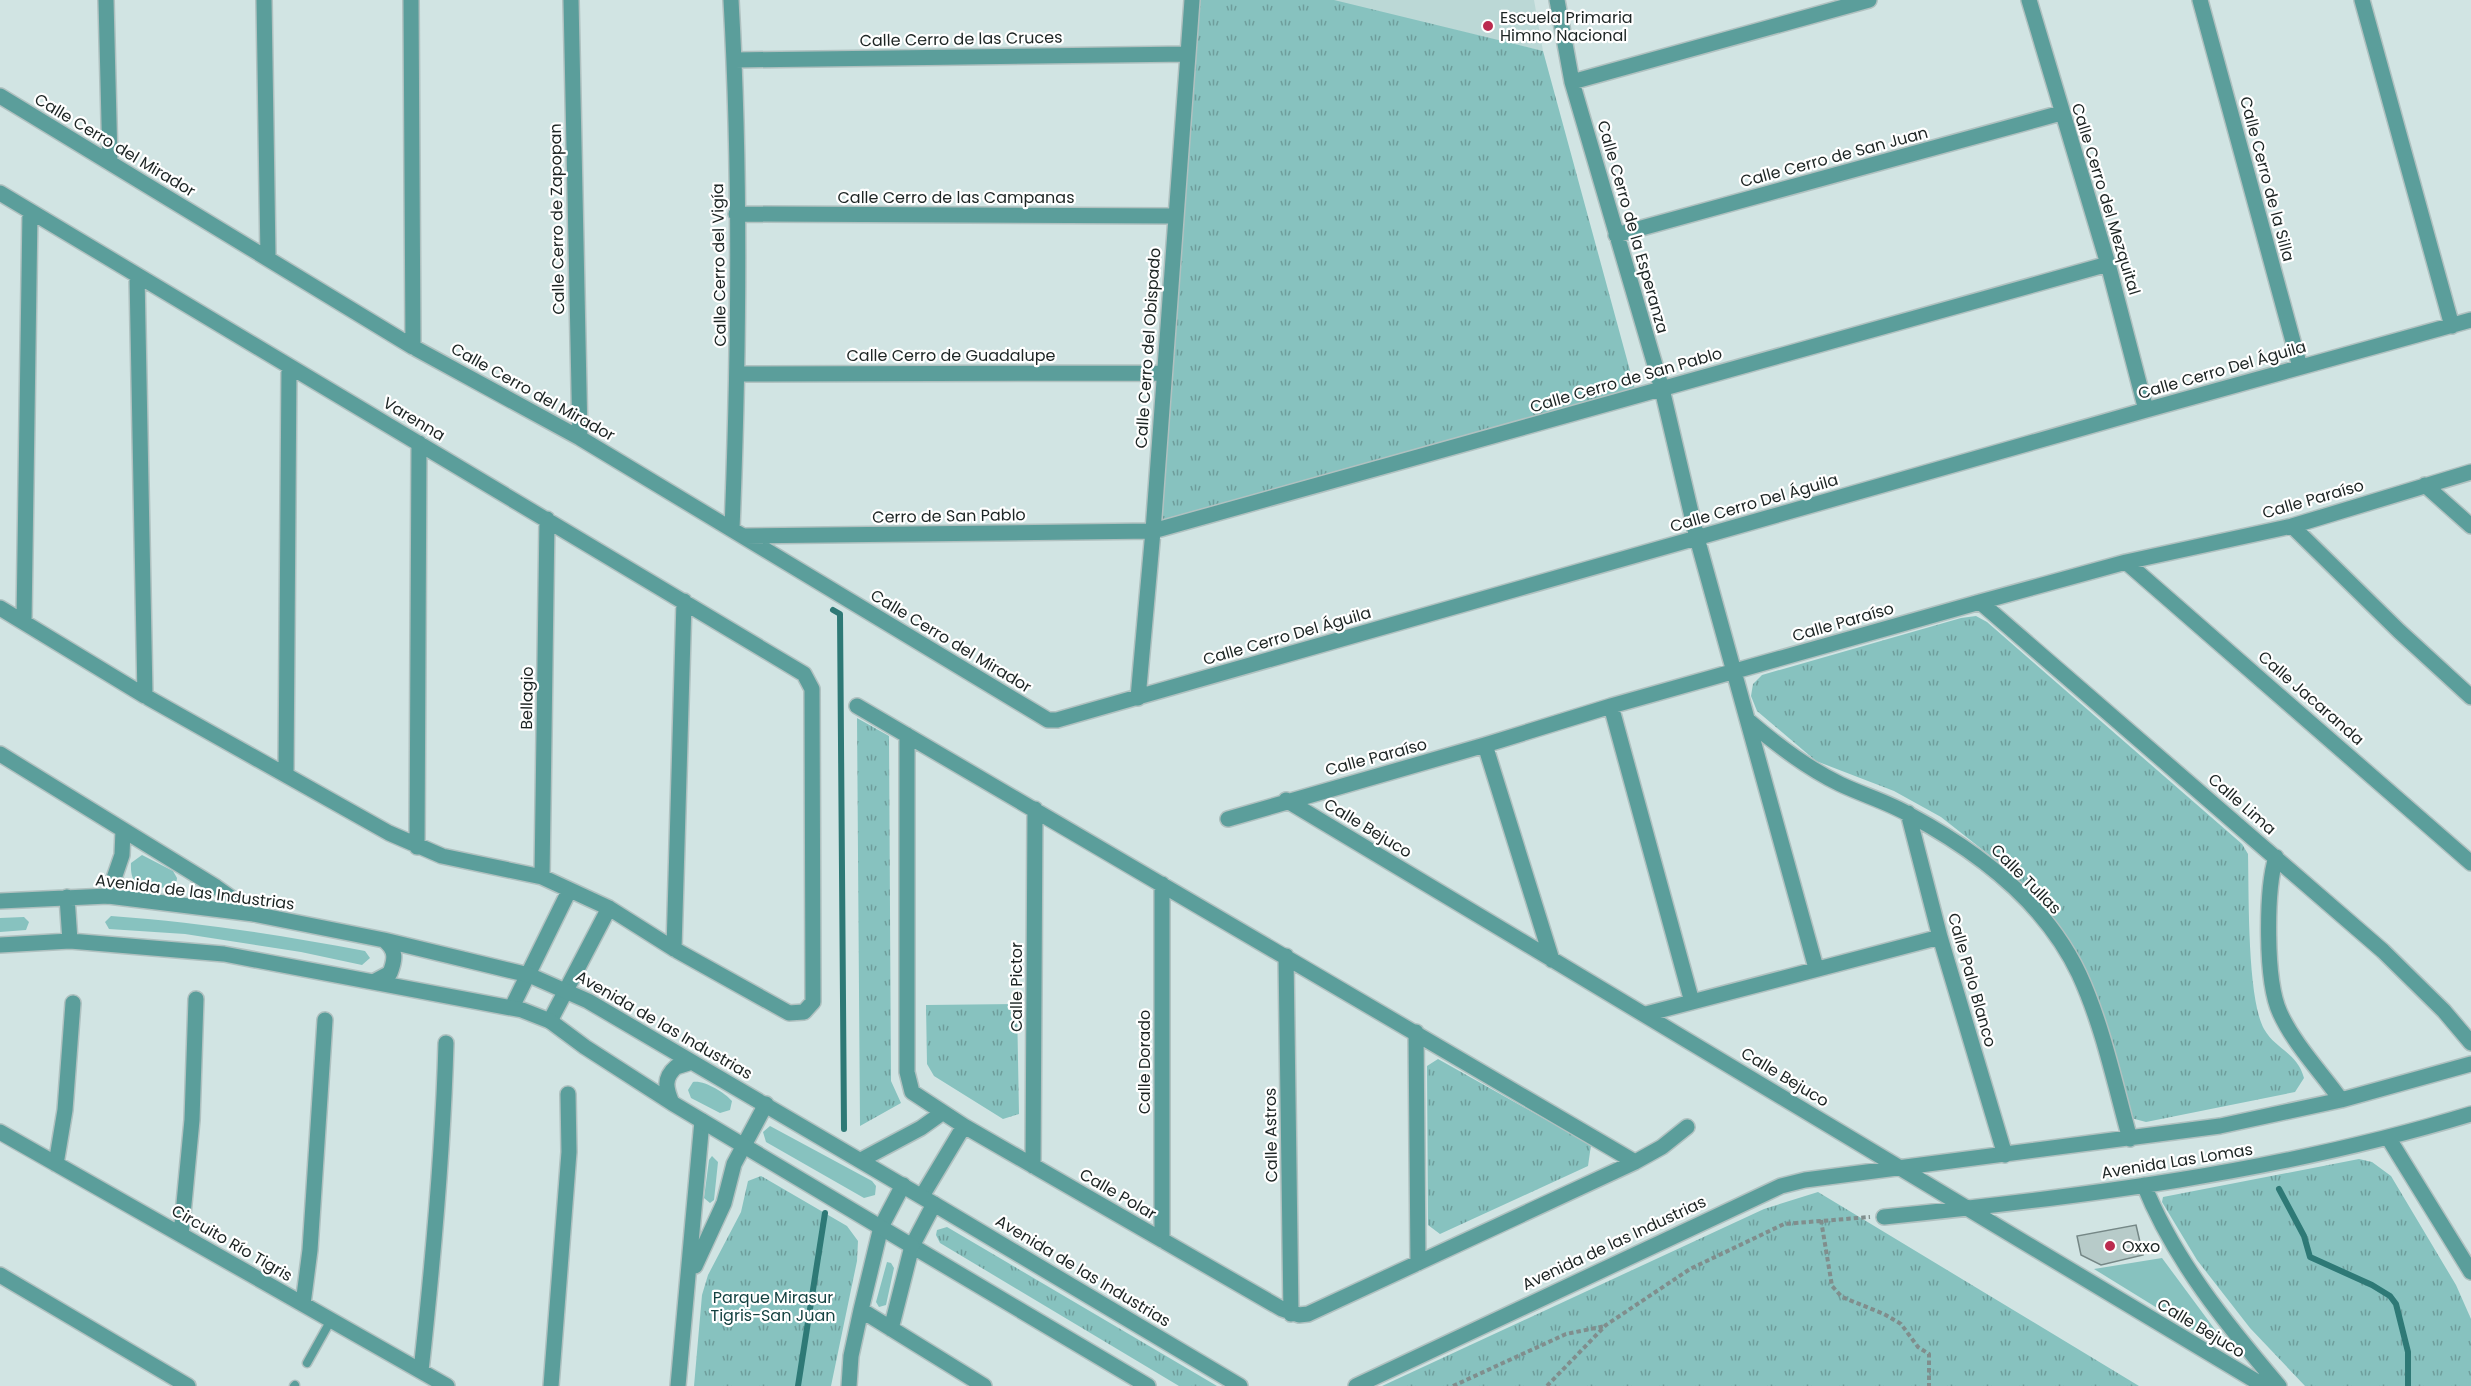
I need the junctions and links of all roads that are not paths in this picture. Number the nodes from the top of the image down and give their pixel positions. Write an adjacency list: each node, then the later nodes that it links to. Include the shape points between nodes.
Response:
1 (106, 0): 17 (street)
2 (264, 0): 23 (street)
3 (411, 0): 28 (street)
4 (571, 0): 35 (street, Calle Cerro de Zapopan)
5 (731, 0): 13 (street, Calle Cerro del Vigía)
6 (1192, 0): 12 (street, Calle Cerro del Obispado)
7 (1557, 0): 14 (street, Calle Cerro de la Esperanza)
8 (1869, 0): 14 (street)
9 (2029, 0): 16 (street, Calle Cerro del Mezquital)
10 (2200, 0): 30 (street, Calle Cerro de la Silla)
11 (2362, 0): 27 (street)
12 (1188, 54): 13 (street, Calle Cerro de las Cruces); 21 (street, Calle Cerro del Obispado)
13 (735, 60): 20 (street, Calle Cerro del Vigía)
14 (1572, 82): 22 (street, Calle Cerro de la Esperanza)
15 (0, 96): 17 (street, Calle Cerro del Mirador)
16 (2061, 113): 22 (street, Calle Cerro de San Juan); 24 (street, Calle Cerro del Mezquital)
17 (110, 162): 23 (street, Calle Cerro del Mirador)
18 (0, 193): 19 (street, Varenna)
19 (30, 212): 25 (street, Varenna); 49 (street)
20 (736, 214): 21 (street, Calle Cerro de las Campanas); 32 (street, Calle Cerro del Vigía)
21 (1175, 216): 31 (street, Calle Cerro del Obispado)
22 (1616, 235): 33 (street, Calle Cerro de la Esperanza)
23 (268, 257): 28 (street, Calle Cerro del Mirador)
24 (2108, 264): 33 (street, Calle Cerro de San Pablo); 34 (street, Calle Cerro del Mezquital)
25 (137, 275): 29 (street, Varenna); 51 (street)
26 (2471, 321): 27 (street, Calle Cerro Del Águila)
27 (2452, 326): 30 (street, Calle Cerro Del Águila)
28 (413, 346): 35 (street, Calle Cerro del Mirador)
29 (289, 366): 36 (street, Varenna); 61 (street)
30 (2300, 367): 34 (street, Calle Cerro Del Águila)
31 (1163, 373): 32 (street, Calle Cerro de Guadalupe); 42 (street, Calle Cerro del Obispado)
32 (738, 374): 43 (street, Calle Cerro del Vigía)
33 (1662, 389): 42 (street, Calle Cerro de San Pablo); 44 (street, Calle Cerro de la Esperanza)
34 (2146, 410): 44 (street, Calle Cerro Del Águila)
35 (580, 438): 43 (street, Calle Cerro del Mirador)
36 (418, 443): 39 (street, Varenna); 67 (street)
37 (2471, 472): 38 (street, Calle Paraíso)
38 (2425, 485): 40 (street, Calle Paraíso); 41 (street)
39 (547, 519): 46 (street, Varenna); 70 (street, Bellagio)
40 (2292, 526): 45 (street, Calle Paraíso); 52 (street)
41 (2471, 526)
42 (1153, 531): 43 (street, Cerro de San Pablo); 53 (street, Calle Cerro del Obispado)
43 (738, 533): 56 (street, Calle Cerro del Mirador)
44 (1696, 538): 50 (street, Calle Cerro de la Esperanza); 53 (street, Calle Cerro Del Águila)
45 (2126, 562): 47 (street, Calle Paraíso); 69 (street, Calle Jacaranda)
46 (684, 601): 82 (street); 82 (street, Varenna, via 800,669 812,689 813,1002 804,1012 789,1013)
47 (1980, 602): 50 (street, Calle Paraíso); 68 (street, Calle Lima)
48 (0, 608): 49 (street)
49 (24, 621): 51 (street)
50 (1735, 671): 55 (street, Calle Paraíso); 57 (street, Calle Cerro de la Esperanza)
51 (146, 696): 61 (street)
52 (2471, 697)
53 (1138, 698): 56 (street, Calle Cerro Del Águila)
54 (857, 706): 58 (street)
55 (1611, 706): 59 (street, Calle Paraíso); 90 (street)
56 (1048, 720)
57 (1750, 722): 64 (street, Calle Tullas, via 1813,770); 85 (street, Calle Cerro de la Esperanza)
58 (907, 735): 63 (street); 105 (street, Calle Polar, via 907,1072 912,1092)
59 (1485, 745): 62 (street, Calle Paraíso); 84 (street)
60 (0, 754): 66 (street)
61 (286, 776): 67 (street)
62 (1286, 800): 65 (street, Calle Paraíso); 84 (street, Calle Bejuco)
63 (1035, 809): 71 (street); 118 (street, Calle Pictor)
64 (1908, 813): 78 (street, Calle Palo Blanco); 111 (street, Calle Tullas, via 1966,847 1997,872 2037,911 2063,945 2080,975 2095,1017)
65 (1228, 819)
66 (123, 830): 73 (street, via 122,855); 77 (street)
67 (417, 847): 70 (street)
68 (2276, 857): 98 (street, Calle Lima, via 2384,951); 102 (street, via 2271,878 2270,945 2274,996 2288,1027)
69 (2471, 863)
70 (542, 877): 72 (street)
71 (1162, 884): 83 (street); 127 (street, Calle Dorado)
72 (569, 891): 76 (street); 86 (street)
73 (108, 896): 74 (street, Avenida de las Industrias); 77 (street, Avenida de las Industrias)
74 (67, 897): 75 (street, Avenida de las Industrias); 80 (street)
75 (0, 901)
76 (609, 908): 82 (street); 88 (street)
77 (254, 914): 79 (street, Avenida de las Industrias)
78 (1940, 937): 85 (street); 114 (street, Calle Palo Blanco)
79 (384, 940): 86 (street, Avenida de las Industrias); 87 (street, via 394,953 394,963 390,974)
80 (70, 941): 81 (street); 87 (street, via 224,954)
81 (0, 945)
82 (674, 949)
83 (1286, 956): 96 (street); 135 (street, Calle Astros)
84 (1552, 960): 93 (street, Calle Bejuco)
85 (1816, 968): 90 (street)
86 (529, 975): 88 (street, Avenida de las Industrias); 92 (street)
87 (375, 981): 92 (street)
88 (567, 990): 95 (street); 99 (street, Avenida de las Industrias)
89 (196, 999): 126 (street, via 192,1120)
90 (1692, 1002): 93 (street)
91 (73, 1003): 117 (street, via 65,1110)
92 (512, 1007): 95 (street)
93 (1646, 1014): 119 (street, Calle Bejuco)
94 (326, 1020): 133 (street)
95 (550, 1021): 103 (street)
96 (1416, 1032): 116 (street); 129 (street)
97 (446, 1042): 139 (street, via 433,1258)
98 (2471, 1043)
99 (692, 1062): 103 (street, via 676,1067 667,1079); 104 (street, Avenida de las Industrias)
100 (2471, 1064): 102 (street, Avenida Las Lomas)
101 (568, 1094): 142 (street, via 568,1164)
102 (2341, 1100): 111 (street, Avenida Las Lomas, via 2220,1126)
103 (672, 1103): 107 (street)
104 (766, 1104): 113 (street); 115 (street, Avenida de las Industrias)
105 (942, 1113): 108 (street, Calle Polar); 115 (street)
106 (2471, 1114): 112 (street, Avenida Las Lomas)
107 (702, 1121): 113 (street); 132 (street)
108 (964, 1126): 118 (street, Calle Polar); 122 (street)
109 (1687, 1127): 116 (street)
110 (0, 1132): 117 (street, Circuito Río Tigris)
111 (2130, 1139): 114 (street, Avenida Las Lomas)
112 (2389, 1139): 121 (street, Avenida Las Lomas); 130 (street)
113 (742, 1146): 125 (street); 132 (street, via 724,1203)
114 (2005, 1155): 119 (street, Avenida Las Lomas)
115 (861, 1160): 120 (street, Avenida de las Industrias)
116 (1635, 1162): 129 (street)
117 (56, 1164): 126 (street, Circuito Río Tigris)
118 (1033, 1166): 127 (street, Calle Polar)
119 (1899, 1168): 123 (street, Calle Bejuco); 148 (street, Avenida de las Industrias, via 1805,1180 1769,1191)
120 (903, 1185): 122 (street, Avenida de las Industrias); 125 (street)
121 (2144, 1185): 123 (street, Avenida Las Lomas); 150 (street, via 2185,1265)
122 (928, 1200): 128 (street); 147 (street, Avenida de las Industrias)
123 (1967, 1208): 124 (street, Avenida Las Lomas); 149 (street, Calle Bejuco)
124 (1884, 1217)
125 (881, 1227): 128 (street); 134 (street)
126 (181, 1235): 133 (street, Circuito Río Tigris)
127 (1162, 1240): 135 (street, Calle Polar)
128 (912, 1245): 137 (street); 146 (street)
129 (1418, 1263): 135 (street, via 1308,1314)
130 (2471, 1272)
131 (0, 1275): 140 (street)
132 (688, 1282): 143 (street)
133 (303, 1304): 136 (street, Circuito Río Tigris)
134 (861, 1310): 137 (street); 144 (street)
135 (1291, 1314)
136 (331, 1320): 138 (lane); 139 (street, Circuito Río Tigris)
137 (891, 1329): 145 (street)
138 (307, 1363)
139 (421, 1371): 141 (street, Circuito Río Tigris)
140 (188, 1386)
141 (447, 1386)
142 (551, 1386)
143 (678, 1386)
144 (849, 1386)
145 (984, 1386)
146 (1148, 1386)
147 (1240, 1386)
148 (1356, 1386)
149 (2264, 1386)
150 (2278, 1386)

